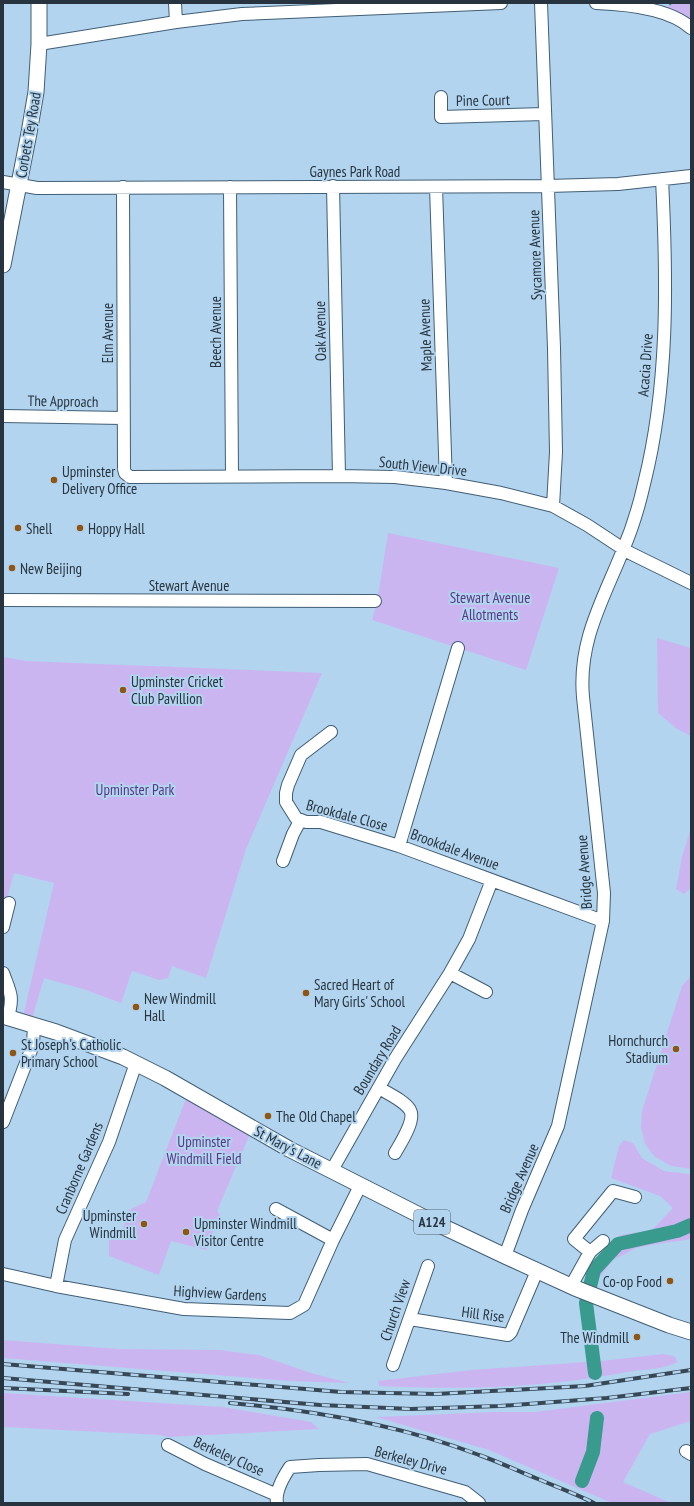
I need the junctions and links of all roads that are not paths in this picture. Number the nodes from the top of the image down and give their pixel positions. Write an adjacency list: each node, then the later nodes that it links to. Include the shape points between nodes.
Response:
1 (39, 3): 9 (main road, Corbets Tey Road)
2 (175, 3): 7 (street)
3 (501, 3): 6 (street)
4 (540, 3): 11 (street, Sycamore Avenue)
5 (596, 3): 8 (street, via 662,12)
6 (333, 7): 7 (street)
7 (176, 22): 9 (street)
8 (691, 28)
9 (39, 44): 15 (main road, Corbets Tey Road, via 36,92)
10 (441, 98): 11 (street, Pine Court, via 441,117)
11 (545, 114): 17 (street, Sycamore Avenue)
12 (691, 176): 13 (street, Gaynes Park Road)
13 (662, 179): 17 (street, Gaynes Park Road, via 583,186); 29 (street, Acacia Drive, via 665,269 662,368 651,453)
14 (3, 182): 15 (street, Gaynes Park Road)
15 (19, 184): 18 (street, Gaynes Park Road, via 37,188); 21 (main road, Corbets Tey Road)
16 (332, 186): 19 (street, Gaynes Park Road); 20 (street, Gaynes Park Road); 25 (street, Oak Avenue)
17 (548, 186): 19 (street, Gaynes Park Road); 28 (street, Sycamore Avenue, via 556,452)
18 (123, 187): 20 (street, Gaynes Park Road); 23 (street, Elm Avenue)
19 (436, 187): 27 (street, Maple Avenue)
20 (230, 188): 24 (street, Beech Avenue)
21 (3, 265)
22 (3, 416): 23 (street, The Approach)
23 (123, 418): 26 (street, Elm Avenue, via 124,469 125,474)
24 (232, 476): 25 (street, South View Drive); 26 (street, South View Drive)
25 (339, 476): 27 (street, South View Drive, via 395,477)
26 (130, 477)
27 (446, 483): 28 (street, South View Drive)
28 (553, 506): 29 (street, South View Drive)
29 (624, 549): 30 (street, South View Drive); 40 (street, Bridge Avenue, via 588,638 582,671 604,892)
30 (691, 583)
31 (3, 600): 32 (street, Stewart Avenue)
32 (374, 601)
33 (458, 648): 36 (street, Brookdale Avenue)
34 (331, 732): 35 (street, Brookdale Close, via 301,755 288,785 286,802)
35 (300, 821): 36 (street, Brookdale Close, via 322,822); 37 (street)
36 (399, 846): 38 (street, Brookdale Avenue)
37 (284, 861)
38 (492, 880): 40 (street, Brookdale Avenue); 43 (street, Boundary Road, via 469,939)
39 (9, 903): 41 (street)
40 (603, 921): 58 (street, Bridge Avenue, via 558,1126)
41 (3, 928)
42 (3, 972): 45 (street, via 12,996 12,1005)
43 (450, 973): 44 (street); 48 (street, Boundary Road)
44 (486, 992)
45 (6, 1016): 46 (main road, St Mary's Lane / A124)
46 (34, 1025): 47 (main road, St Mary's Lane / A124); 49 (street, via 33,1045)
47 (136, 1063): 51 (main road, St Mary's Lane / A124, via 268,1138); 62 (street, Cranborne Gardens, via 109,1142 65,1240)
48 (379, 1088): 50 (street, via 411,1110 412,1120); 51 (street, Boundary Road)
49 (3, 1122)
50 (395, 1153)
51 (332, 1170): 52 (main road, St Mary's Lane / A124)
52 (360, 1186): 55 (street, Highview Gardens); 58 (main road, St Mary's Lane / A124)
53 (635, 1197): 57 (street, via 613,1190 574,1239)
54 (276, 1209): 55 (street)
55 (333, 1240): 62 (street, Highview Gardens, via 304,1305 290,1313 184,1309)
56 (603, 1241): 57 (street)
57 (590, 1252): 63 (street)
58 (505, 1256): 60 (main road, A124)
59 (428, 1266): 64 (street, Church View)
60 (538, 1271): 63 (main road, A124); 64 (street, Hill Rise, via 512,1332 508,1335)
61 (3, 1274): 62 (street, Highview Gardens)
62 (56, 1286)
63 (582, 1290): 65 (main road, A124)
64 (410, 1319): 66 (street, Church View)
65 (691, 1332)
66 (393, 1365)
67 (168, 1445): 68 (street, Berkeley Close)
68 (277, 1499): 69 (street, Berkeley Drive, via 290,1467 367,1464 465,1492)
69 (479, 1503)

